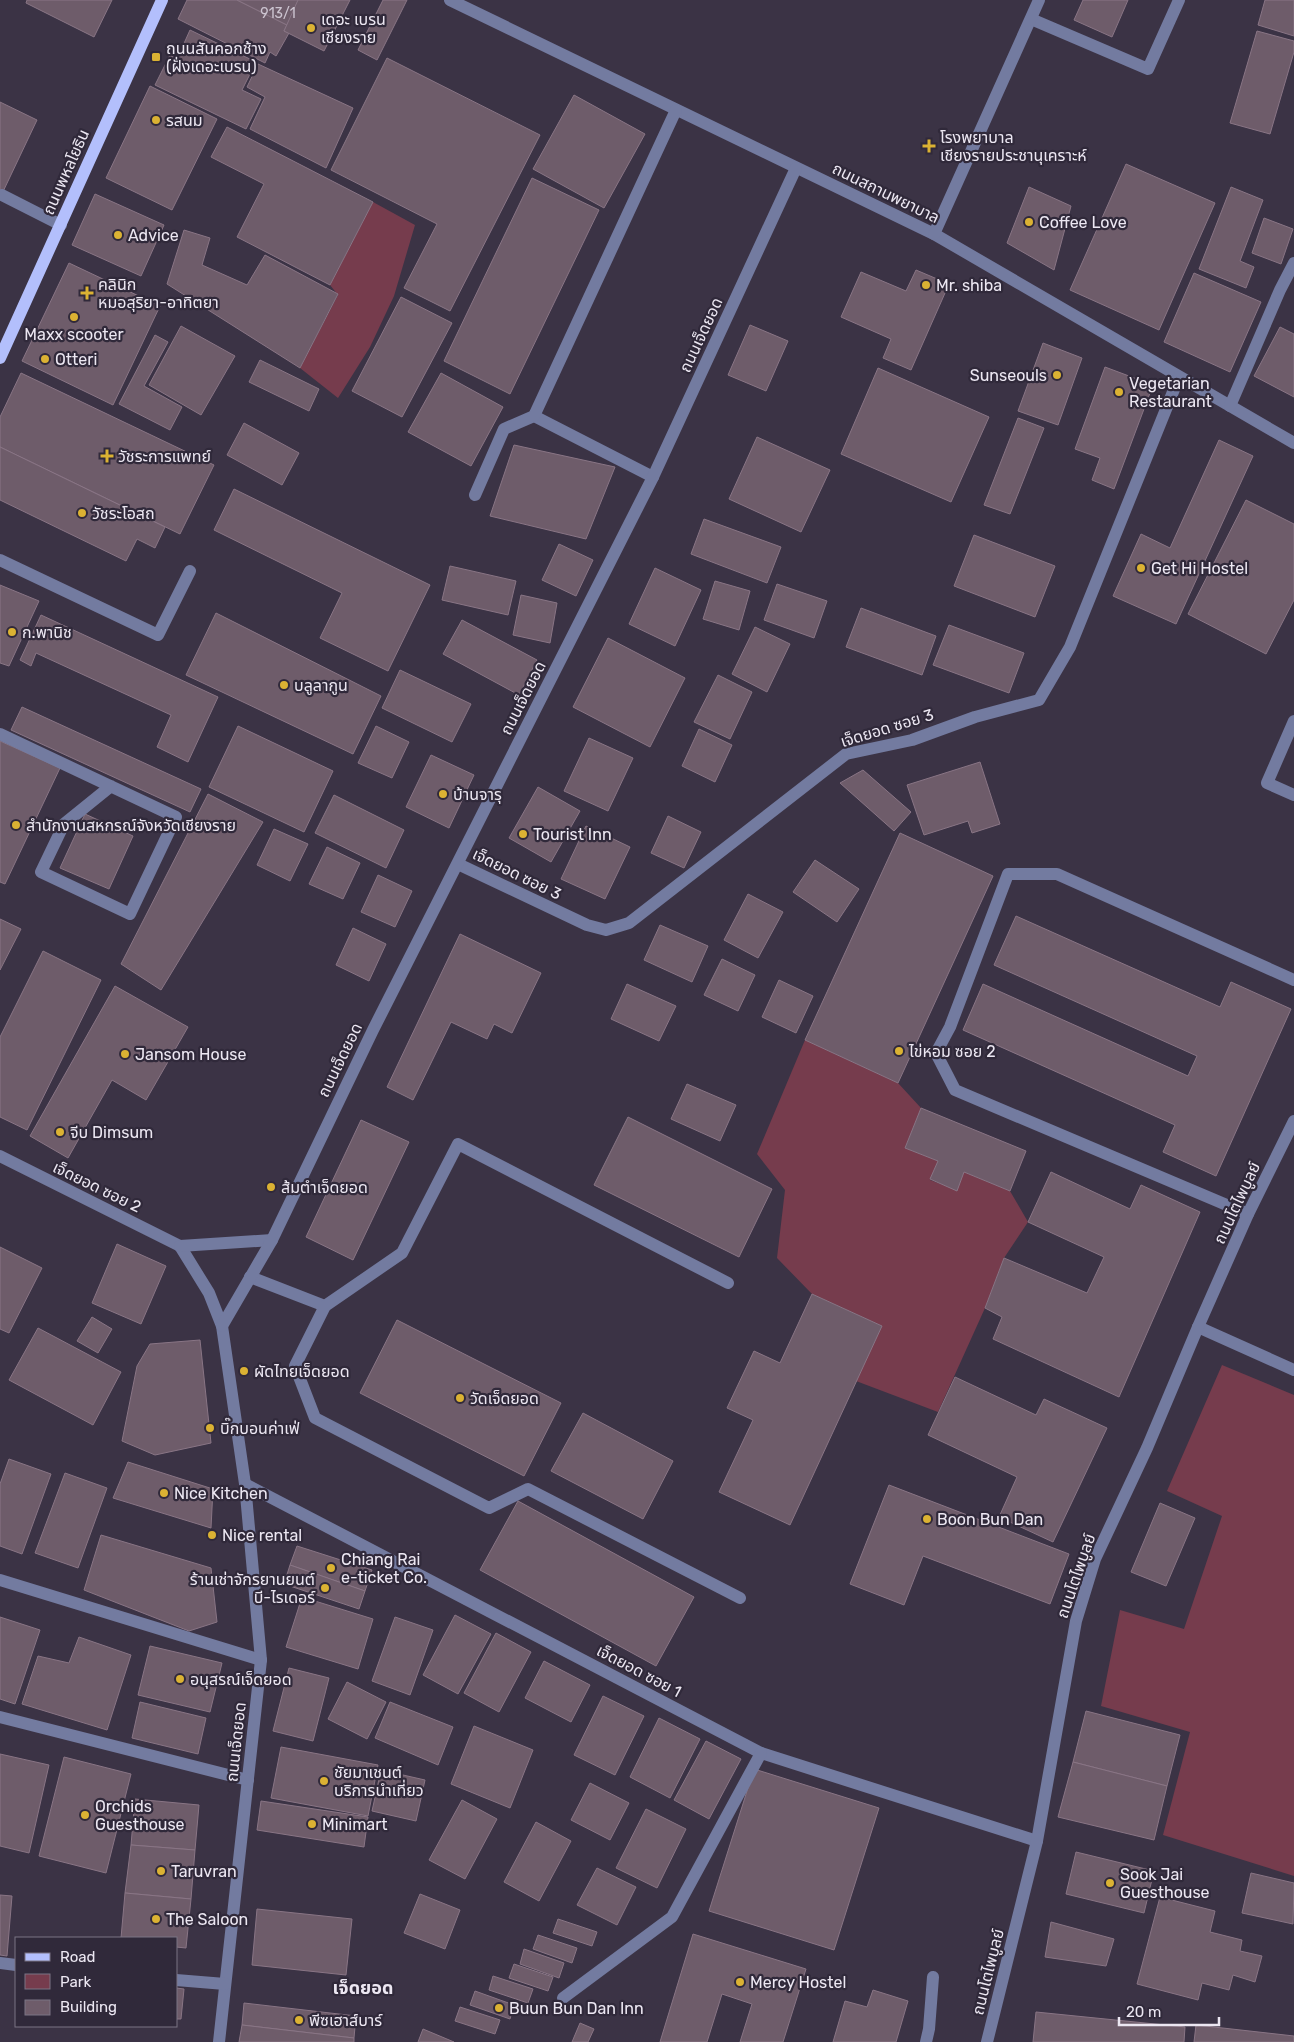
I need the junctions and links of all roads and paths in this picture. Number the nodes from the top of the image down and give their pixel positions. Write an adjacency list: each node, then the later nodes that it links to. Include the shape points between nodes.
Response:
1 (162, 0): 9 (main road, ถนนพหลโยธิน)
2 (450, 0): 6 (street, ถนนสถานพยาบาล)
3 (1039, 0): 5 (street)
4 (1179, 0): 5 (street, via 1148,69)
5 (1031, 19): 10 (street)
6 (676, 110): 7 (street, ถนนสถานพยาบาล); 15 (street)
7 (796, 168): 10 (street, ถนนสถานพยาบาล); 17 (street, ถนนเจ็ดยอด)
8 (2, 195): 9 (street)
9 (61, 225): 12 (main road, ถนนพหลโยธิน)
10 (934, 234): 13 (street, ถนนสถานพยาบาล)
11 (1294, 263): 14 (street)
12 (0, 358)
13 (1179, 377): 14 (street, ถนนสถานพยาบาล); 25 (street, เจ็ดยอด ซอย 3, via 1070,648 1040,700 975,717 912,740 846,754 629,923 606,930 587,926)
14 (1230, 406): 16 (street, ถนนสถานพยาบาล)
15 (534, 416): 17 (street); 18 (street, via 504,429)
16 (1294, 443)
17 (653, 477): 25 (street, ถนนเจ็ดยอด)
18 (475, 495)
19 (0, 560): 20 (street, via 158,635)
20 (190, 571)
21 (1294, 721): 24 (street, via 1266,783)
22 (0, 734): 23 (street)
23 (111, 786): 23 (street, via 176,817 130,914 41,872 64,824)
24 (1294, 795)
25 (458, 864): 30 (street, ถนนเจ็ดยอด, via 373,1030)
26 (1294, 980): 29 (street, via 1057,874 1008,874 950,1027 936,1053 954,1090)
27 (1294, 1122): 29 (street, ถนนโตไพบูลย์)
28 (0, 1156): 31 (street, เจ็ดยอด ซอย 2)
29 (1248, 1214): 36 (street, ถนนโตไพบูลย์)
30 (272, 1240): 31 (street); 32 (street, ถนนเจ็ดยอด)
31 (180, 1246): 35 (street, ถนนเจ็ดยอด, via 209,1293)
32 (250, 1277): 34 (street); 35 (street, ถนนเจ็ดยอด)
33 (728, 1283): 34 (street, via 458,1144 402,1253)
34 (325, 1306): 40 (street, via 295,1366 315,1418 489,1508 528,1489)
35 (222, 1326): 38 (street, ถนนเจ็ดยอด)
36 (1198, 1327): 37 (street); 45 (street, ถนนโตไพบูลย์, via 1095,1559 1076,1621)
37 (1294, 1370)
38 (245, 1484): 41 (street, ถนนเจ็ดยอด); 43 (street, เจ็ดยอด ซอย 1)
39 (0, 1580): 41 (street)
40 (740, 1598)
41 (261, 1660): 44 (street, ถนนเจ็ดยอด)
42 (0, 1717): 44 (street)
43 (761, 1753): 45 (street, เจ็ดยอด ซอย 1); 51 (street, via 672,1917)
44 (248, 1780): 50 (street, ถนนเจ็ดยอด)
45 (1037, 1841): 54 (street, ถนนโตไพบูลย์)
46 (0, 1963): 47 (street)
47 (15, 1965)
48 (933, 1977): 53 (street)
49 (178, 1980): 50 (street)
50 (226, 1984): 52 (street, ถนนเจ็ดยอด)
51 (563, 1998)
52 (219, 2042)
53 (926, 2042)
54 (987, 2042)

